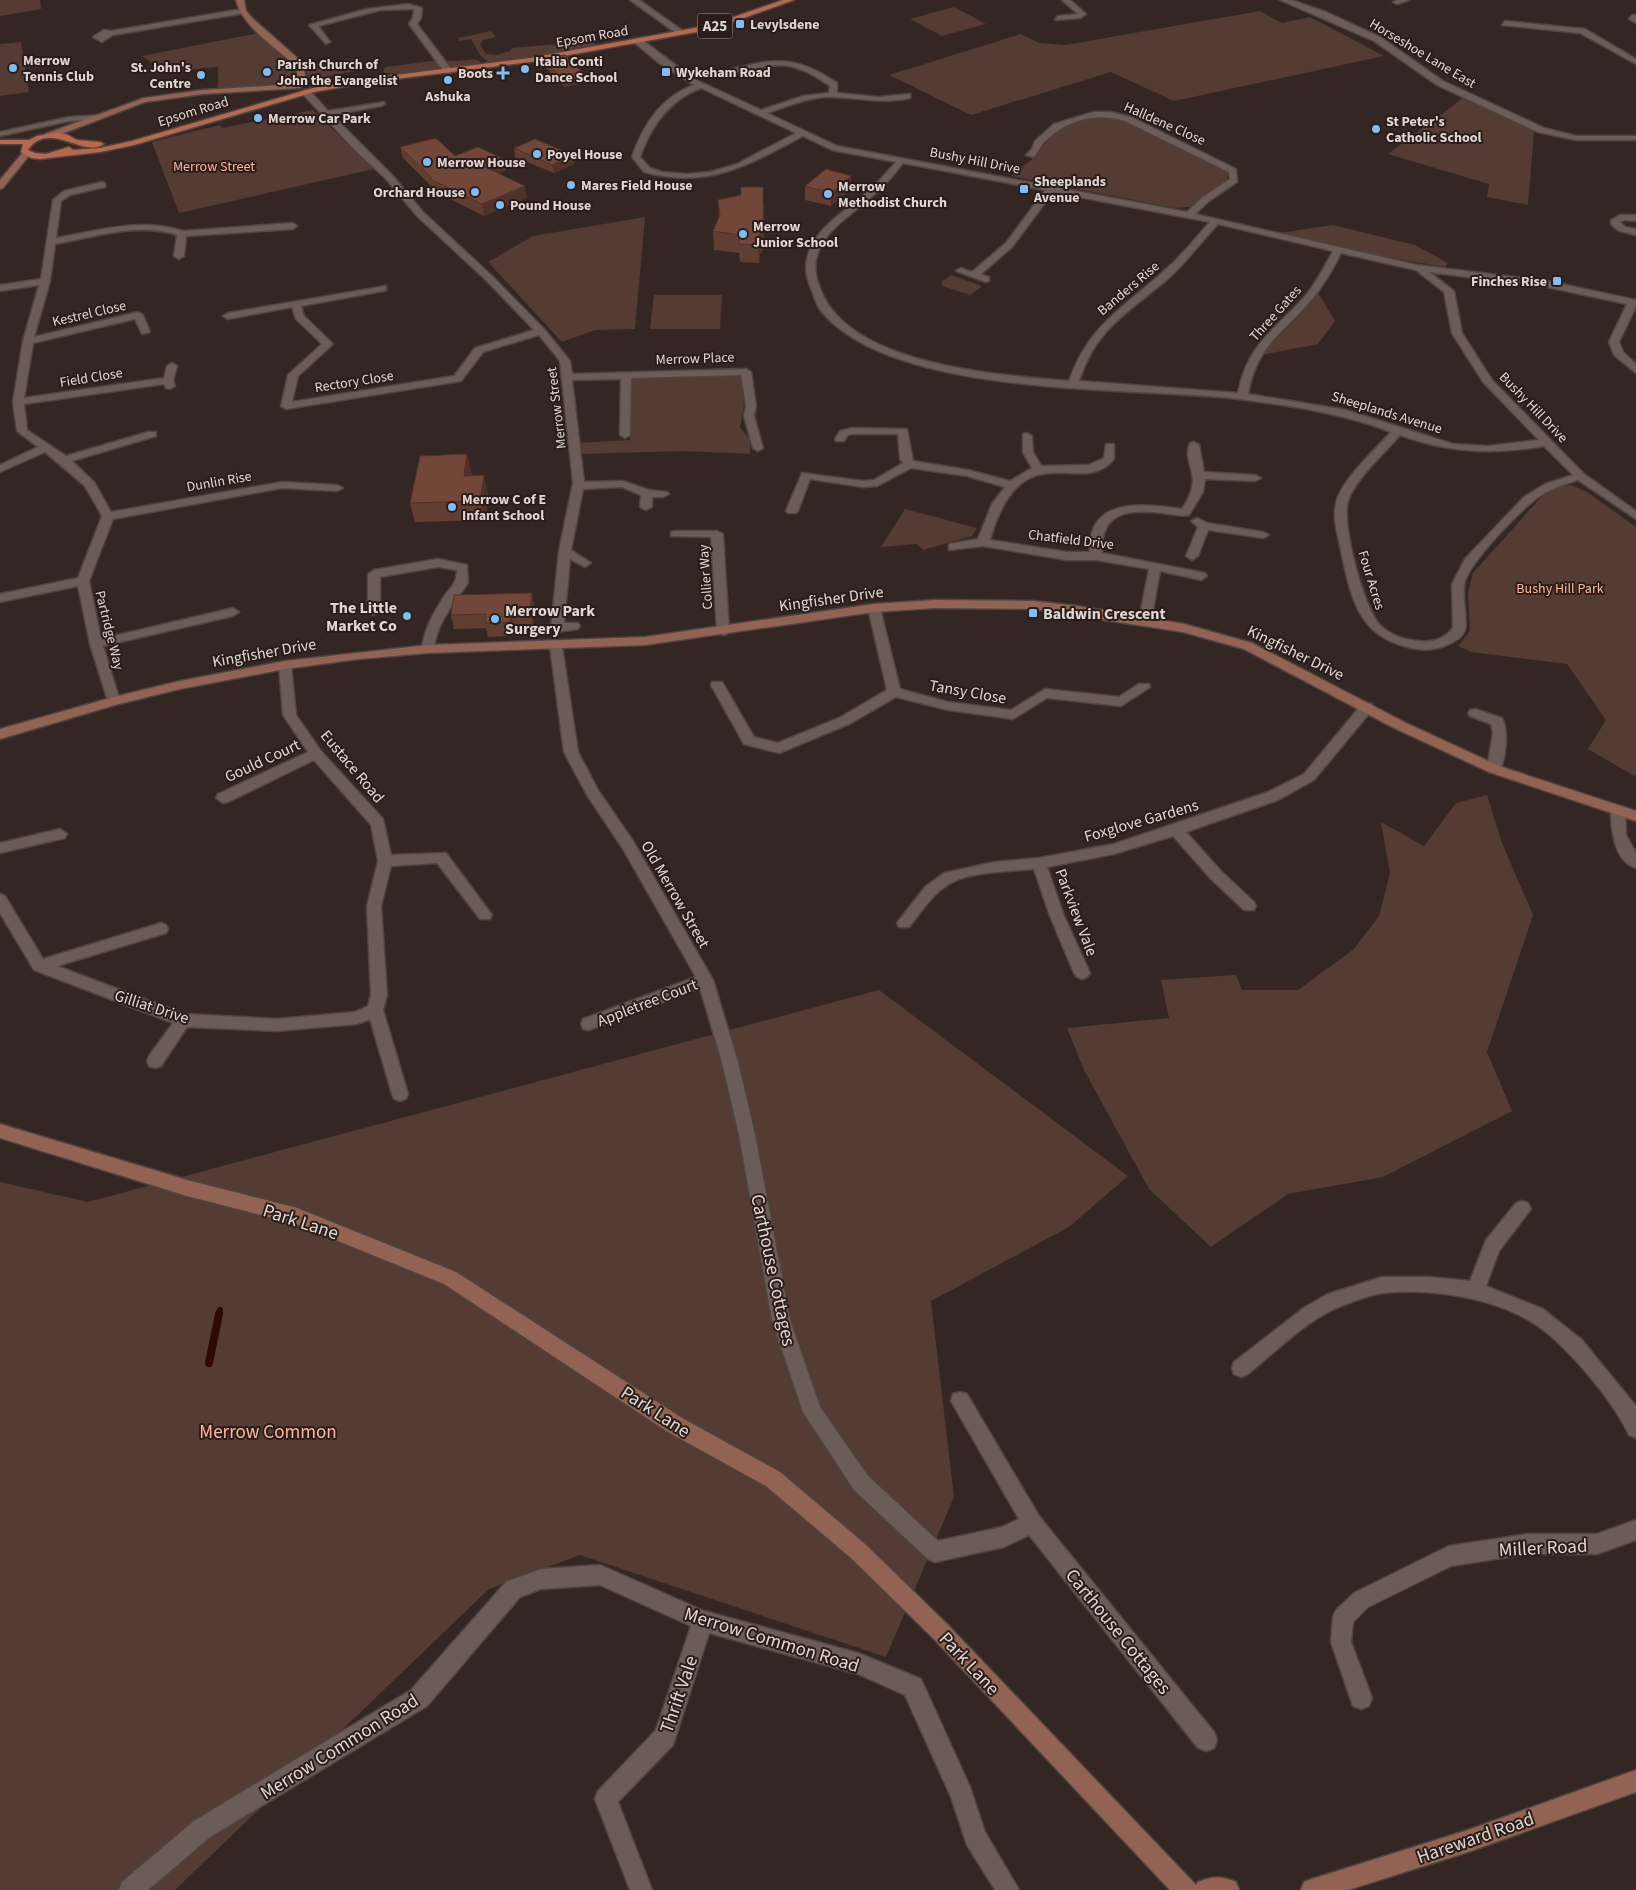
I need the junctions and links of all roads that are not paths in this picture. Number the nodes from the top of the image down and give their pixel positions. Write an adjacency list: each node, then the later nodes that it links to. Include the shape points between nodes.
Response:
1 (240, 0): 6 (street)
2 (634, 0): 14 (street)
3 (790, 0): 14 (main road, Epsom Road / A25, via 728,23)
4 (1066, 0): 9 (street, via 1082,14)
5 (1284, 0): 31 (street, Horseshoe Lane East, via 1377,39 1440,83 1541,130 1576,138)
6 (242, 11): 13 (street); 27 (street, Epsom Road, via 300,65 301,84 285,88 178,94 144,100)
7 (1636, 17): 10 (street, via 1633,19)
8 (308, 18): 12 (street)
9 (1058, 18)
10 (1636, 21)
11 (1506, 23): 17 (street, via 1582,32)
12 (313, 25): 16 (street); 19 (street, via 394,6 418,8 413,24)
13 (111, 33)
14 (682, 33): 15 (main road, Epsom Road / A25)
15 (638, 41): 19 (main road, Epsom Road / A25); 20 (street, Bushy Hill Drive, via 668,66)
16 (326, 42)
17 (1636, 62)
18 (733, 68): 22 (street, via 794,62 834,84)
19 (448, 71): 21 (main road, Epsom Road / A25)
20 (700, 86): 25 (street, Bushy Hill Drive); 28 (street, via 674,98 656,116 636,157 647,170 686,177 728,170)
21 (306, 92): 26 (street, Merrow Street); 34 (main road, Epsom Road / A25)
22 (833, 95): 23 (street, via 876,101); 25 (street, via 797,100)
23 (907, 96)
24 (381, 104): 26 (street)
25 (761, 113): 28 (street, Bushy Hill Drive)
26 (325, 114): 66 (street, Merrow Street, via 381,169 420,214)
27 (94, 119): 29 (street, via 70,119); 30 (street, Epsom Road); 32 (street, Epsom Road)
28 (802, 133): 40 (street, Bushy Hill Drive, via 835,148)
29 (0, 134)
30 (48, 136): 32 (main road, via 64,136); 36 (main road)
31 (1636, 138)
32 (75, 141): 34 (main road, Epsom Road / A25); 37 (main road, via 72,148)
33 (0, 142): 36 (main road)
34 (134, 143): 37 (main road, Epsom Road / A25)
35 (0, 148): 36 (main road)
36 (27, 148): 38 (main road, Epsom Road, via 37,156); 41 (street)
37 (61, 153): 38 (main road, Epsom Road)
38 (51, 155): 41 (street)
39 (1030, 155): 45 (street, Halldene Close, via 1057,126 1094,114 1122,116 1233,171 1234,180)
40 (900, 162): 44 (street, Bushy Hill Drive); 73 (street, Sheeplands Avenue, via 879,186 834,224 814,248 809,273 814,290 826,310 837,323 864,340 909,360 964,374)
41 (16, 167): 43 (street)
42 (102, 185): 51 (street, via 67,193 57,200)
43 (0, 186)
44 (1050, 190): 45 (street, Bushy Hill Drive); 56 (street, via 1020,233)
45 (1189, 215): 47 (street, Bushy Hill Drive)
46 (1636, 218): 49 (street, via 1623,217 1614,222 1622,229)
47 (1215, 222): 52 (street, Bushy Hill Drive); 73 (street, Banders Rise, via 1169,272 1097,333 1079,362)
48 (293, 226): 50 (street)
49 (1636, 232)
50 (182, 234): 51 (street, via 145,226); 53 (street)
51 (50, 242): 59 (street)
52 (1338, 251): 54 (street, Bushy Hill Drive); 74 (street, Three Gates, via 1309,297 1267,338 1252,359 1244,377)
53 (179, 256)
54 (1417, 268): 57 (street, Bushy Hill Drive); 62 (street, Bushy Hill Drive)
55 (961, 271): 56 (street)
56 (974, 275): 58 (street)
57 (1484, 276): 62 (street, Bushy Hill Drive, via 1464,281); 64 (street, Bushy Hill Drive, via 1563,287)
58 (986, 279)
59 (45, 282): 60 (street); 68 (street)
60 (0, 288)
61 (383, 288): 63 (street)
62 (1449, 291): 81 (street, Bushy Hill Drive, via 1458,333 1479,370)
63 (296, 303): 65 (street); 66 (street, Rectory Close, via 299,317 328,344 293,374 286,406 457,379 479,350)
64 (1635, 303): 70 (street, via 1614,342 1618,353)
65 (228, 316)
66 (542, 331): 72 (street, Merrow Street, via 562,354)
67 (145, 332): 68 (street, Kestrel Close, via 138,316)
68 (28, 341): 75 (street)
69 (172, 366): 75 (street, Field Close, via 169,383)
70 (1636, 370)
71 (626, 376): 72 (street, Merrow Place); 78 (street); 85 (street, Merrow Place, via 746,372 751,406 749,416)
72 (566, 377): 94 (street, Merrow Street)
73 (1073, 384): 74 (street, Sheeplands Avenue)
74 (1242, 396): 76 (street, Sheeplands Avenue, via 1324,409)
75 (18, 402): 84 (street, via 22,431)
76 (1398, 431): 81 (street, Sheeplands Avenue, via 1452,447 1495,449); 91 (street, Four Acres, via 1348,488 1340,518 1366,617 1378,630 1398,641 1421,646 1441,644 1453,638 1459,629 1457,595 1464,569 1534,492)
77 (155, 432): 86 (street)
78 (625, 435)
79 (1028, 436): 89 (street, via 1028,452)
80 (840, 439): 87 (street, via 844,433 852,431 903,431 905,459)
81 (1546, 442): 91 (street, Bushy Hill Drive)
82 (1194, 444): 90 (street, via 1194,458)
83 (1110, 446): 89 (street, via 1109,459 1097,468)
84 (45, 448): 86 (street); 88 (street)
85 (758, 448)
86 (64, 460): 101 (street, via 90,484)
87 (909, 464): 93 (street, via 968,472); 99 (street, via 876,483 806,475)
88 (0, 469)
89 (1038, 470): 93 (street)
90 (1200, 475): 92 (street); 100 (street, via 1201,485)
91 (1580, 476): 102 (street, Bushy Hill Drive)
92 (1255, 478)
93 (1010, 485): 106 (street, via 989,519)
94 (578, 486): 96 (street, via 623,484); 108 (street, Merrow Street)
95 (336, 488): 101 (street, Dunlin Rise, via 282,485)
96 (647, 493): 97 (street); 98 (street)
97 (663, 494)
98 (646, 507)
99 (792, 511)
100 (1185, 513): 103 (street); 109 (street, via 1144,508 1118,512 1098,528)
101 (108, 516): 114 (street, Partridge Way)
102 (1636, 516)
103 (1204, 526): 105 (street); 110 (street)
104 (675, 534): 121 (street, Collier Way, via 717,534)
105 (1263, 535)
106 (983, 542): 107 (street, Chatfield Drive); 109 (street, Chatfield Drive, via 1067,556)
107 (953, 547)
108 (565, 551): 111 (street); 120 (street, Merrow Street, via 557,628)
109 (1096, 556): 112 (street, Chatfield Drive)
110 (1192, 556)
111 (585, 563)
112 (1155, 566): 113 (street, Chatfield Drive); 119 (street)
113 (1201, 576)
114 (83, 581): 115 (street); 122 (street, Partridge Way)
115 (0, 598)
116 (874, 608): 119 (street, Kingfisher Drive, via 935,604 1023,605); 121 (street, Kingfisher Drive); 128 (street)
117 (374, 611): 124 (street, via 374,574 438,563 463,568 462,582 448,600 429,638)
118 (232, 612): 122 (street)
119 (1145, 621): 130 (street, Kingfisher Drive, via 1202,632 1248,646)
120 (574, 626)
121 (723, 631): 123 (street, Kingfisher Drive, via 645,641)
122 (96, 644): 129 (street, Partridge Way)
123 (556, 646): 124 (street, Kingfisher Drive); 151 (street, Old Merrow Street, via 571,752)
124 (428, 649): 125 (street, Kingfisher Drive)
125 (285, 665): 129 (street, Kingfisher Drive); 133 (street, Eustace Road, via 290,715)
126 (717, 685): 128 (street, via 748,741 780,748 844,721)
127 (1144, 687): 128 (street, Tansy Close, via 1121,702 1045,693 1014,715 948,706)
128 (894, 692)
129 (114, 701): 132 (street, Kingfisher Drive)
130 (1367, 707): 134 (street, Kingfisher Drive, via 1428,740); 138 (street, Foxglove Gardens, via 1309,777 1272,796)
131 (1475, 713): 134 (street, via 1497,721 1500,733)
132 (0, 734)
133 (316, 754): 135 (street, Gould Court); 141 (street, Eustace Road, via 378,822)
134 (1494, 769): 136 (street, Kingfisher Drive)
135 (223, 798)
136 (1618, 812): 137 (street, Kingfisher Drive); 143 (street, via 1622,847)
137 (1636, 816)
138 (1176, 830): 142 (street, Foxglove Gardens, via 1114,849); 145 (street)
139 (60, 834): 140 (street)
140 (0, 848)
141 (385, 861): 146 (street, via 441,857); 152 (street, Eustace Road, via 374,906 379,995)
142 (1039, 863): 147 (street, Foxglove Gardens, via 949,877 930,891); 150 (street, Parkview Vale, via 1057,916)
143 (1636, 863)
144 (0, 900): 149 (street)
145 (1249, 906)
146 (485, 915)
147 (904, 923)
148 (161, 930): 149 (street)
149 (39, 966): 153 (street, Gilliat Drive)
150 (1082, 973)
151 (704, 980): 154 (street, Appletree Court); 158 (street, Old Merrow Street, via 730,1062)
152 (375, 1010): 153 (street, Gilliat Drive, via 357,1018 277,1025); 156 (street)
153 (184, 1020): 155 (street)
154 (590, 1024)
155 (155, 1061)
156 (400, 1094)
157 (0, 1130): 173 (street, Park Lane, via 187,1188 297,1216 450,1278 675,1425 773,1479 858,1551 942,1632)
158 (753, 1167): 164 (street, Carthouse Cottages, via 781,1320 793,1357 812,1412 861,1483 934,1552 1004,1537)
159 (1522, 1209): 160 (street, via 1492,1246)
160 (1476, 1290): 161 (street, via 1428,1285 1382,1286 1355,1294 1311,1313); 163 (street, via 1537,1315 1575,1346 1629,1413)
161 (1241, 1368)
162 (960, 1401): 164 (street, Carthouse Cottages)
163 (1636, 1428)
164 (1032, 1523): 168 (street, Carthouse Cottages)
165 (1636, 1530): 167 (street, Miller Road, via 1596,1544 1527,1544 1449,1556 1361,1600 1343,1617 1340,1642)
166 (703, 1621): 170 (street, Merrow Common Road, via 600,1575 541,1579 513,1589 419,1698 202,1829); 171 (street, Thrift Vale, via 665,1737 606,1799); 172 (street, Merrow Common Road, via 858,1664 913,1687 962,1795 975,1837)
167 (1361, 1698)
168 (1206, 1740)
169 (1636, 1781): 176 (street, Hareward Road, via 1468,1841)
170 (130, 1890)
171 (641, 1890)
172 (1008, 1890)
173 (1187, 1890)
174 (1206, 1890): 175 (street)
175 (1228, 1890)
176 (1312, 1890)

